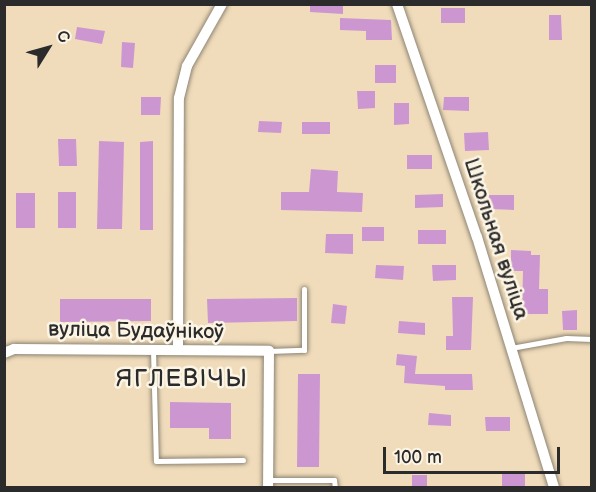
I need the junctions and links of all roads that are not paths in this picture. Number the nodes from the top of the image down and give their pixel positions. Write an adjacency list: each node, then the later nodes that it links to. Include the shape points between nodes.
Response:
1 (222, 4): 7 (street, via 187,66 179,98)
2 (397, 4): 5 (street, Школьная вуліца)
3 (304, 289): 8 (lane, via 304,350)
4 (591, 339): 5 (lane, via 566,338)
5 (511, 348): 13 (street, Школьная вуліца)
6 (153, 350): 7 (street, вуліца Будаўнікоў); 9 (street, вуліца Будаўнікоў, via 14,349); 10 (lane, via 156,461)
7 (178, 350): 8 (street, вуліца Будаўнікоў)
8 (268, 351): 11 (street)
9 (4, 353)
10 (243, 460)
11 (268, 484): 12 (lane, via 334,480)
12 (335, 488)
13 (554, 488)

